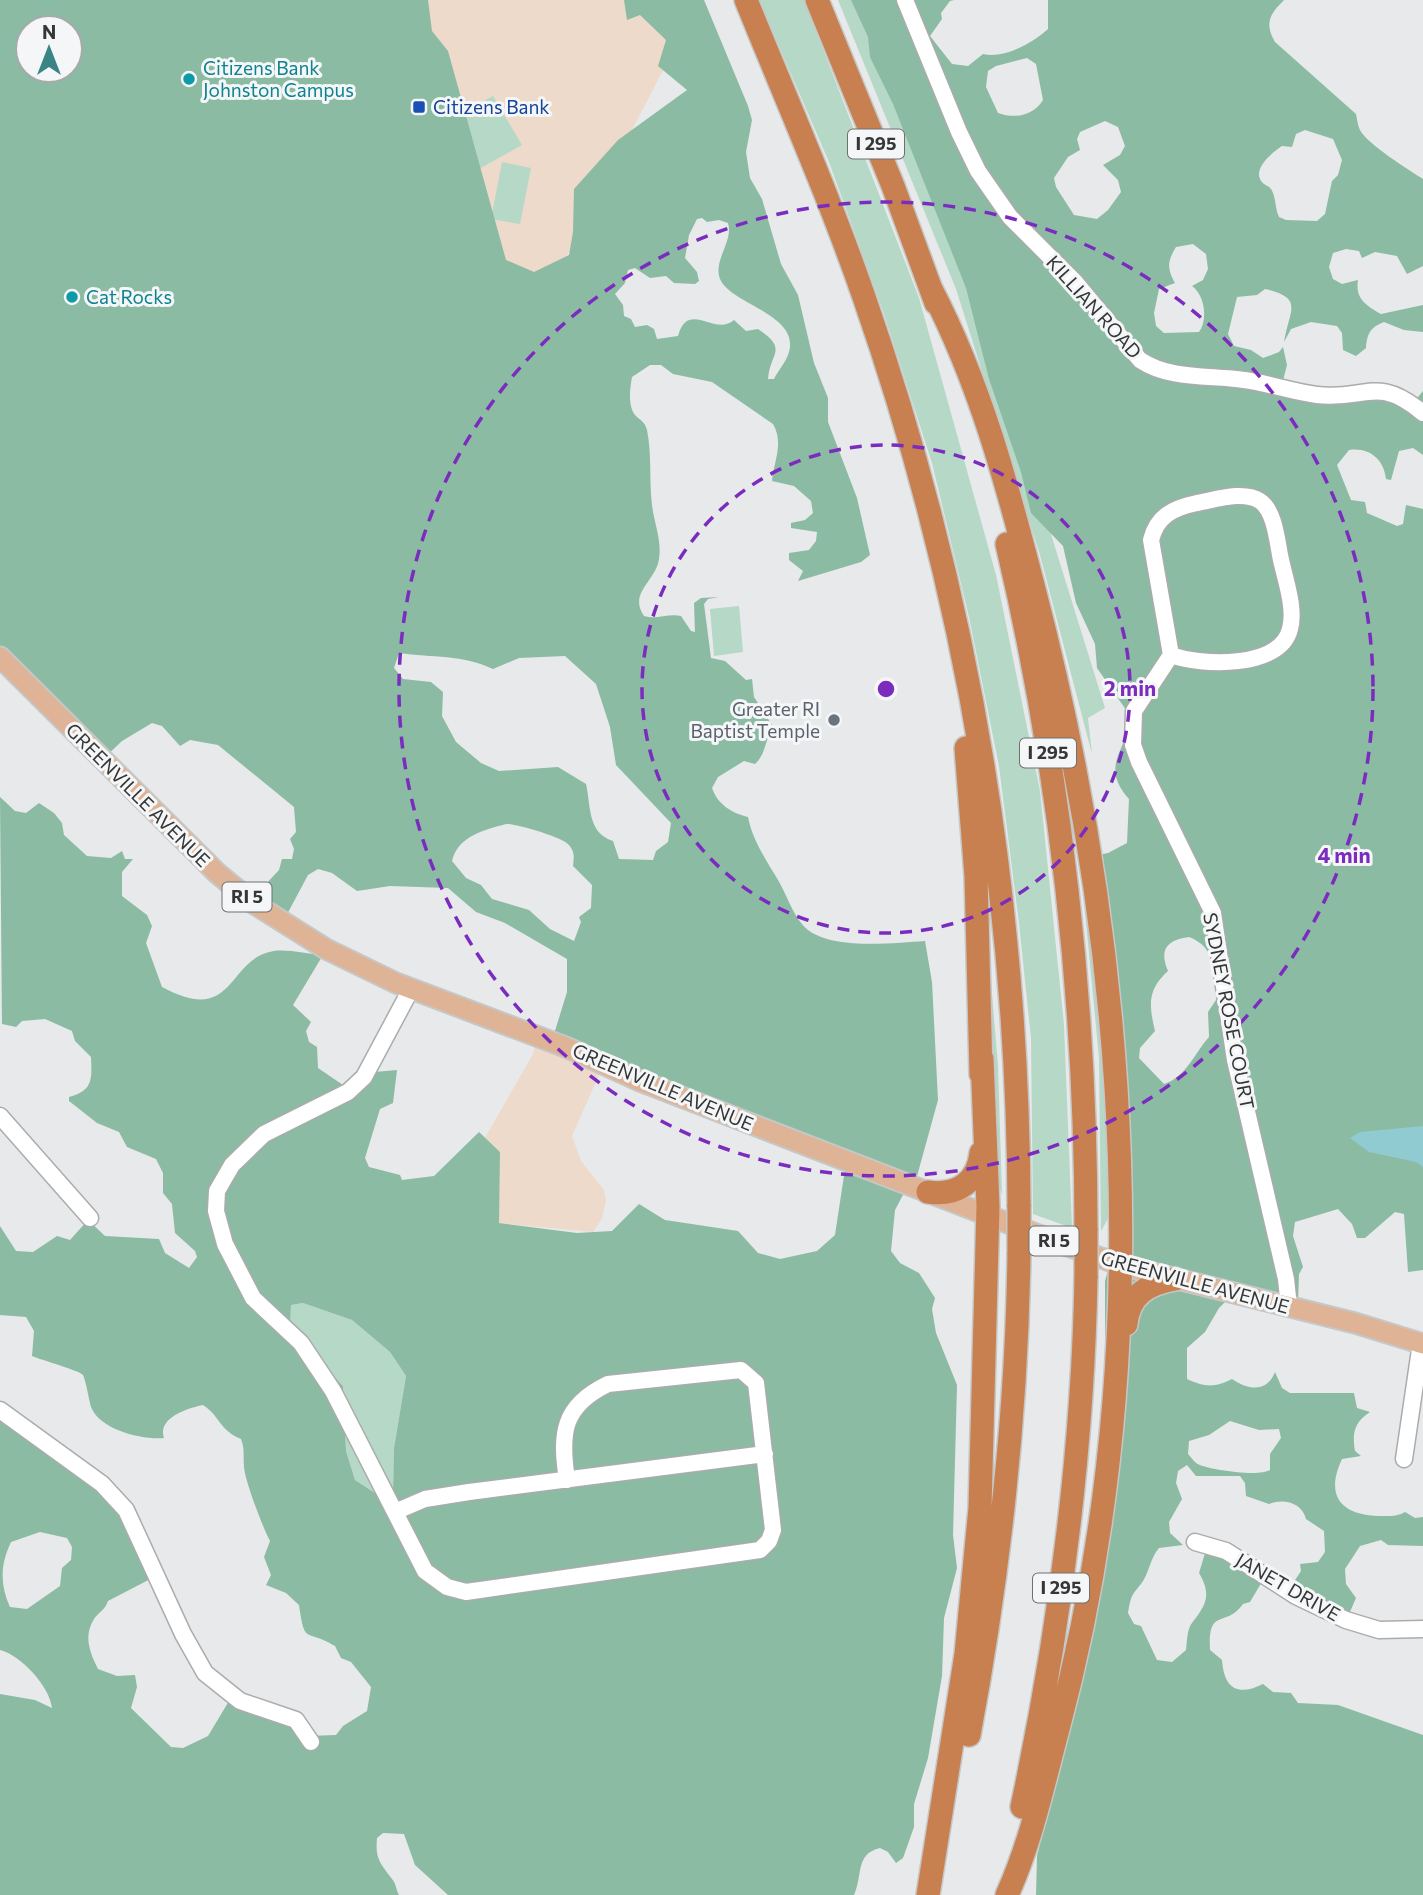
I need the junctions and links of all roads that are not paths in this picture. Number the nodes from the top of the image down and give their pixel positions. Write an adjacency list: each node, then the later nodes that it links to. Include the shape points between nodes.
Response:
1 (746, 0): 6 (highway, via 868,309 920,474)
2 (817, 0): 4 (highway, I 295)
3 (905, 0): 5 (street, KILLIAN ROAD, via 978,171 1010,218 1076,283 1140,360 1170,374 1243,380 1318,395 1391,392)
4 (931, 289): 15 (highway, via 964,356 996,450 1046,635 1073,759 1109,1002); 30 (highway, I 295, bridge, via 996,502 1043,724 1075,980 1086,1231 1077,1434 1063,1575 1026,1792)
5 (1423, 413)
6 (960, 636): 10 (highway, via 975,852); 29 (highway, bridge, via 989,801 1007,949 1016,1060 1019,1251 1011,1435 995,1583 959,1790)
7 (1171, 655): 7 (street, via 1151,540 1155,524 1189,504 1231,497 1261,501 1268,509 1290,604 1287,639 1275,649 1238,661 1188,661); 17 (street, SYDNEY ROSE COURT, via 1134,711 1133,745 1213,913 1235,1060)
8 (0, 657): 9 (main road, GREENVILLE AVENUE / RI 5, via 217,873 256,905 326,948)
9 (411, 989): 12 (main road, GREENVILLE AVENUE / RI 5); 24 (street, via 364,1077 348,1092 264,1134 232,1165 217,1191 216,1211 225,1244 253,1298 301,1343 333,1391)
10 (982, 1059): 12 (highway, via 977,1171 958,1189); 13 (highway)
11 (0, 1116): 14 (street)
12 (928, 1192): 13 (main road, GREENVILLE AVENUE / RI 5)
13 (988, 1216): 15 (main road, GREENVILLE AVENUE / RI 5); 28 (highway, via 982,1469 974,1580)
14 (90, 1218)
15 (1121, 1265): 16 (main road, GREENVILLE AVENUE / RI 5); 19 (highway)
16 (1175, 1279): 17 (main road, GREENVILLE AVENUE / RI 5); 19 (highway, via 1145,1289 1130,1304 1124,1354)
17 (1289, 1307): 18 (main road, GREENVILLE AVENUE / RI 5)
18 (1422, 1343): 22 (street)
19 (1115, 1378): 31 (highway, via 1104,1507 1083,1628 1026,1849)
20 (0, 1410): 27 (street, via 102,1484 126,1510 205,1672 240,1701 296,1720)
21 (765, 1454): 23 (street); 23 (street, via 756,1383 741,1370 608,1384 581,1402 565,1427 562,1441); 24 (street, via 773,1530 760,1550 466,1591 447,1587 425,1571)
22 (1405, 1459)
23 (567, 1480): 24 (street, via 425,1499)
24 (397, 1511)
25 (1195, 1542): 26 (street, JANET DRIVE, via 1226,1551 1296,1596 1346,1620 1380,1630)
26 (1423, 1629)
27 (311, 1742)
28 (928, 1895)
29 (933, 1895)
30 (1001, 1895)
31 (1007, 1895)

